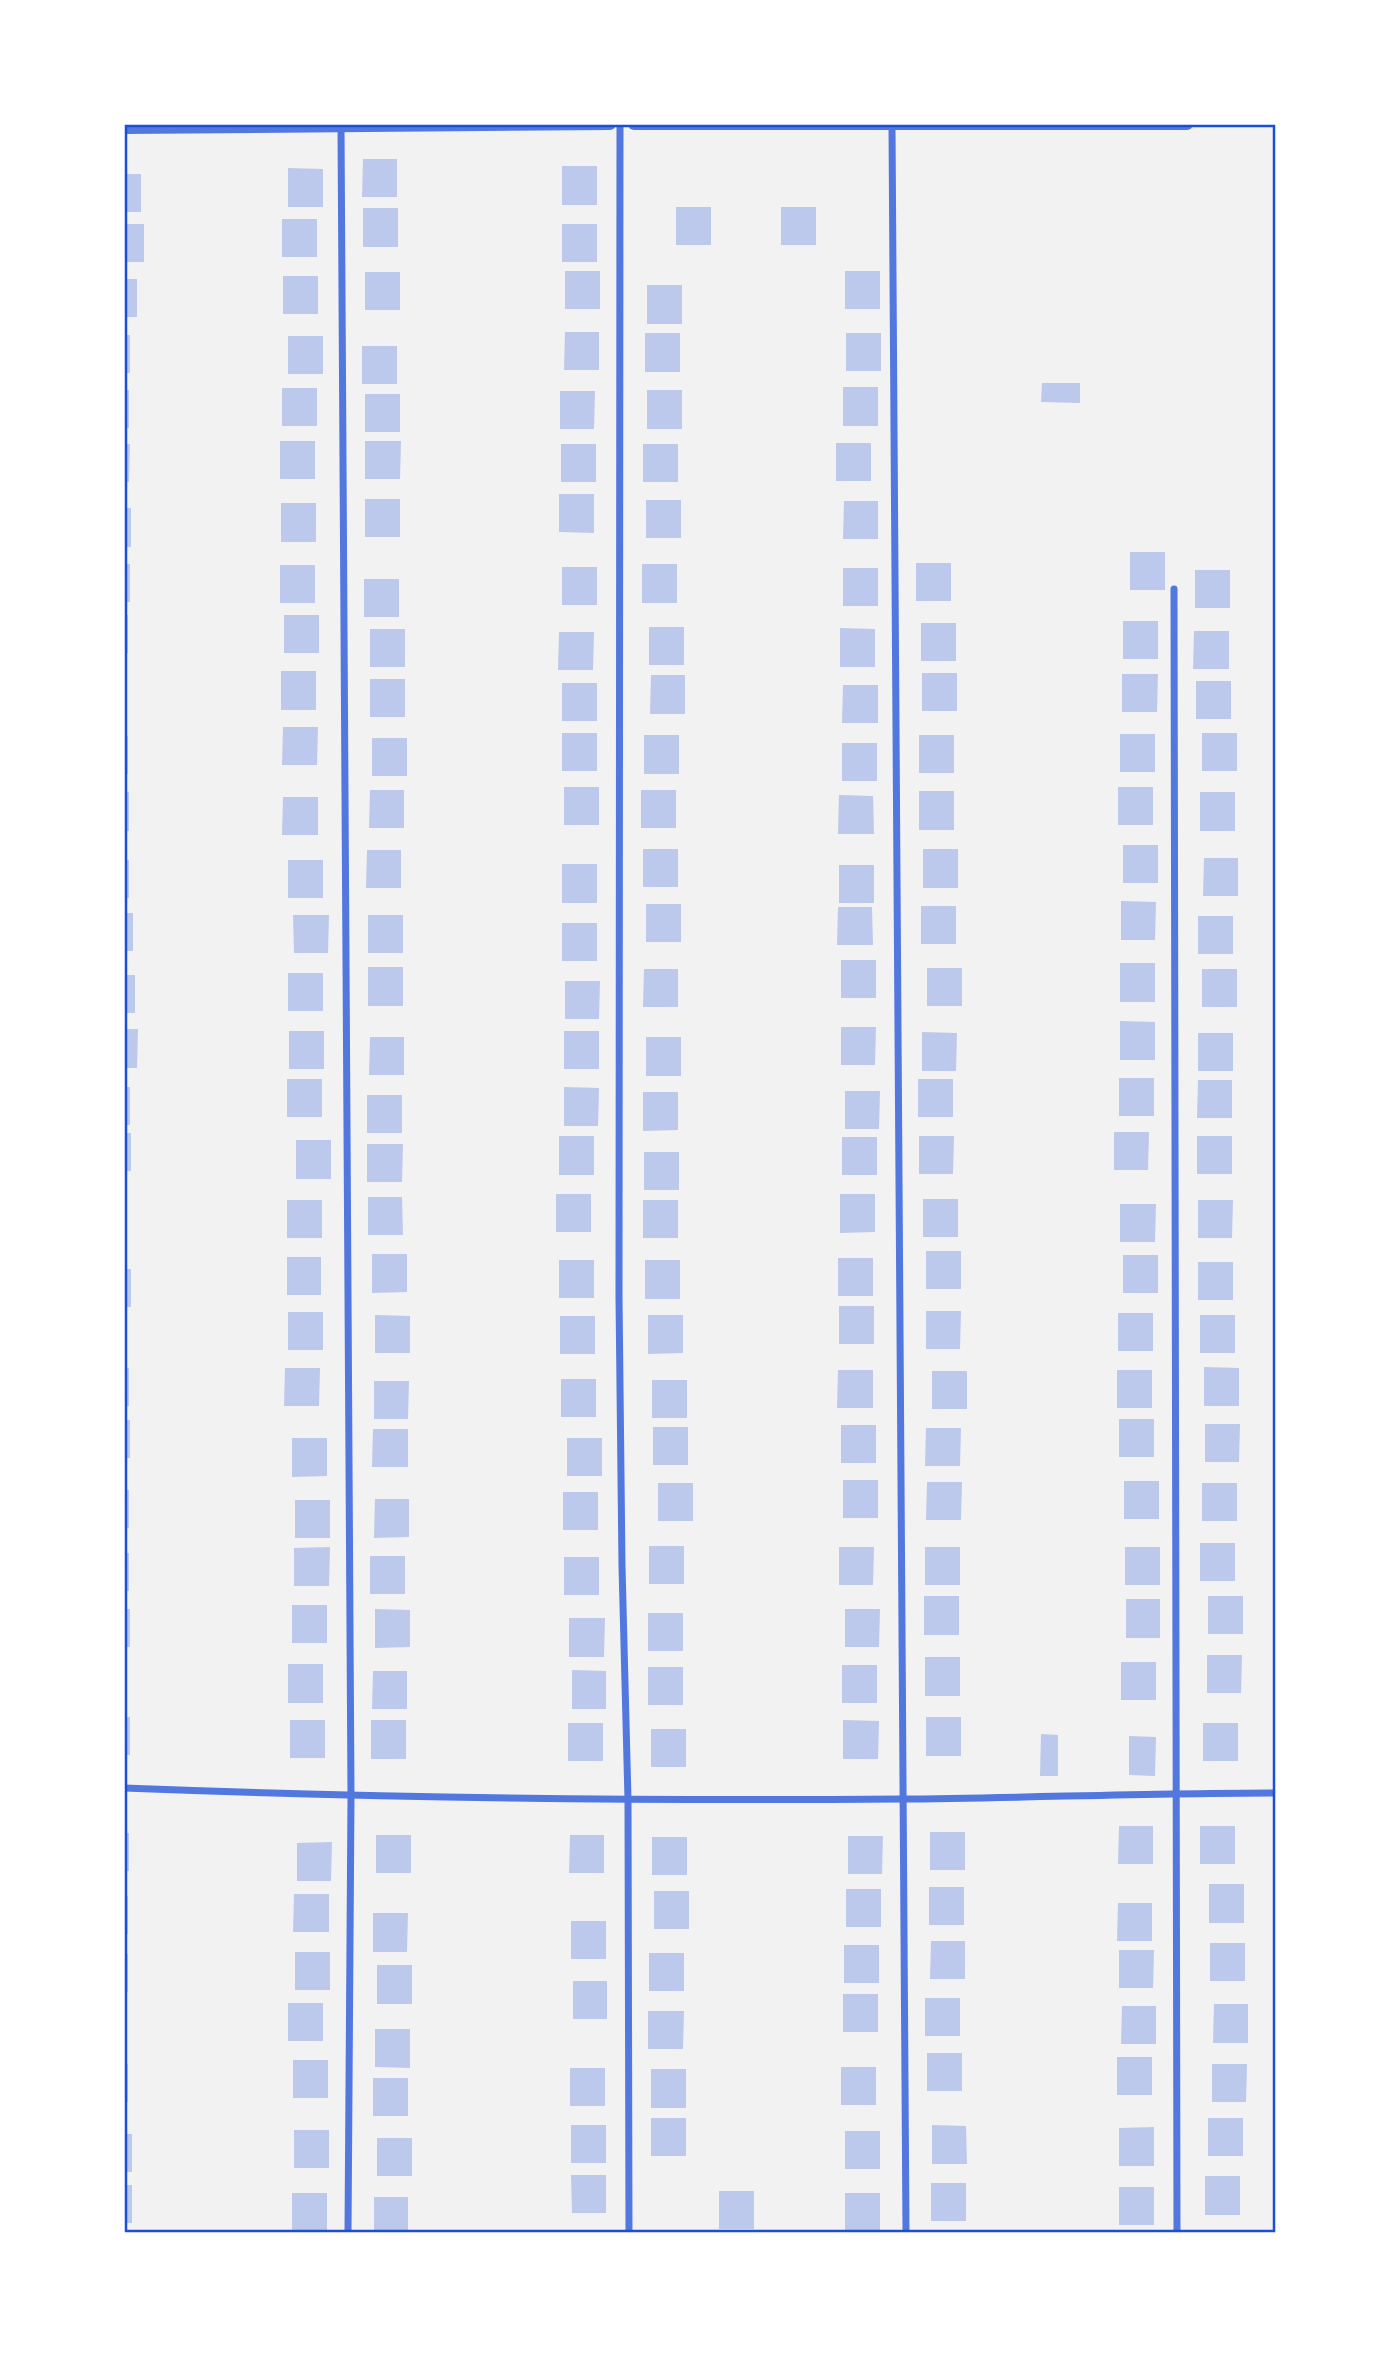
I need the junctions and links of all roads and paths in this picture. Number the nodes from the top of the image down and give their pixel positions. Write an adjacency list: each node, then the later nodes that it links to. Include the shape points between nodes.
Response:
1 (610, 124): 6 (street)
2 (620, 124): 14 (street, via 619,1297)
3 (634, 124): 5 (street)
4 (1187, 124): 5 (street)
5 (892, 126): 13 (street)
6 (341, 127): 7 (street); 12 (street)
7 (124, 128)
8 (1174, 589): 10 (street)
9 (124, 1788): 12 (street)
10 (1177, 1793): 11 (street); 13 (street); 18 (street)
11 (1276, 1793)
12 (351, 1796): 14 (street); 15 (street)
13 (904, 1799): 14 (street); 17 (street)
14 (628, 1800): 16 (street)
15 (348, 2233)
16 (629, 2233)
17 (906, 2233)
18 (1177, 2233)

